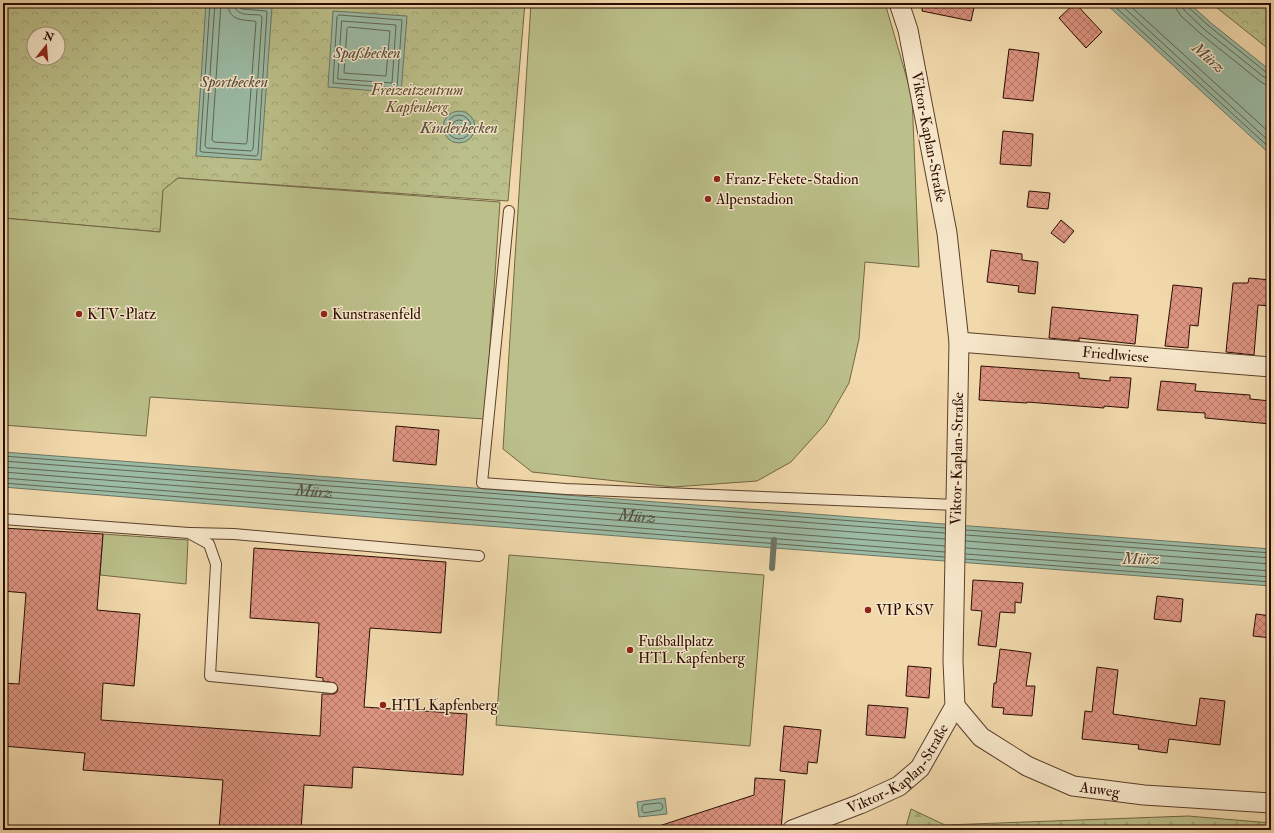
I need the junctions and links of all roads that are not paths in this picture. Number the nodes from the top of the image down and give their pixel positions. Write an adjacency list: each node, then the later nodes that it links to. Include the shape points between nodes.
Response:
1 (899, 3): 3 (street, Viktor-Kaplan-Straße, via 908,30 947,233)
2 (508, 211): 5 (lane, via 482,483 574,490)
3 (959, 342): 4 (street, Friedlwiese); 5 (street, Viktor-Kaplan-Straße)
4 (1271, 367)
5 (956, 505): 10 (street, Viktor-Kaplan-Straße, via 953,661)
6 (3, 519): 7 (lane)
7 (189, 533): 8 (lane, via 234,534); 9 (lane, via 209,544 216,564 210,676)
8 (479, 556)
9 (332, 688)
10 (955, 706): 11 (street, Auweg, via 981,737 1027,766 1073,786 1144,795); 12 (street, Viktor-Kaplan-Straße, via 920,768 898,786 860,804)
11 (1271, 803)
12 (792, 830)

